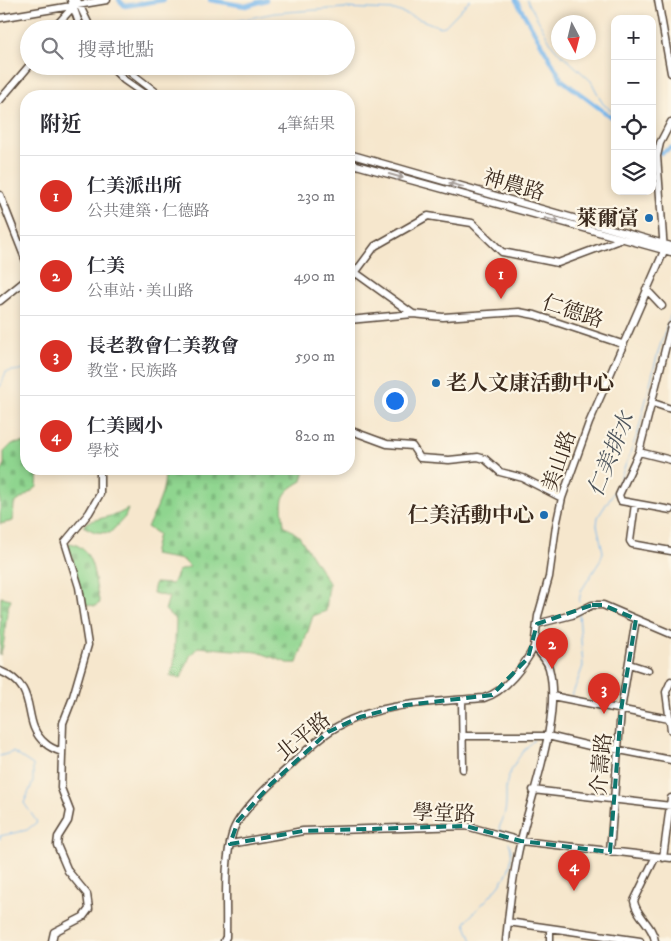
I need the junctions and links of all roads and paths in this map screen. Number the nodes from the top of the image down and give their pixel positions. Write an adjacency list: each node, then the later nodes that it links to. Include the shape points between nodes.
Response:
1 (107, 0): 3 (street)
2 (658, 0): 8 (street)
3 (75, 3): 4 (street); 5 (street); 6 (street); 7 (street)
4 (0, 18)
5 (61, 20)
6 (79, 20)
7 (85, 20)
8 (671, 73)
9 (21, 75): 14 (street)
10 (119, 75): 12 (street)
11 (134, 75): 13 (street)
12 (138, 90)
13 (153, 90)
14 (0, 100)
15 (671, 122): 23 (street, 美山路, via 657,156)
16 (355, 156): 19 (street, 神農路, one-way to 16)
17 (355, 165): 20 (street, 神農路, one-way to 20)
18 (0, 195): 21 (street)
19 (630, 235): 20 (street); 23 (street, 神農路)
20 (622, 240): 23 (street, 神農路); 24 (street, via 558,263 502,252 472,223 428,216 375,246)
21 (20, 246)
22 (671, 246): 23 (street, 神農路)
23 (666, 249): 26 (street, 美山路)
24 (355, 272): 29 (street)
25 (20, 285): 27 (street)
26 (646, 289): 28 (street); 32 (street, 美山路)
27 (0, 301)
28 (662, 306)
29 (413, 314): 30 (street, 仁德路); 32 (street, 仁德路, via 443,317 519,312 535,314)
30 (355, 319)
31 (671, 326): 33 (street)
32 (622, 344): 41 (street, 美山路)
33 (664, 355): 34 (street); 35 (street)
34 (671, 358)
35 (653, 404): 36 (street); 38 (street)
36 (671, 409)
37 (355, 432): 41 (street, via 387,444 412,446 420,458 485,459 500,472 524,478)
38 (639, 452): 39 (street); 42 (street, via 619,495 621,501)
39 (671, 460)
40 (100, 475): 61 (street, via 100,494 65,542 79,587 88,646 63,719)
41 (562, 498): 46 (street, 美山路, via 549,577)
42 (635, 504): 43 (street); 44 (street, via 632,544)
43 (671, 510)
44 (671, 551)
45 (636, 619): 46 (street, via 603,604); 47 (street); 49 (street, 介壽路)
46 (537, 624): 48 (street, 美山路)
47 (671, 634)
48 (534, 646): 53 (street, via 549,668); 54 (street, 北平路, via 510,680 492,695)
49 (629, 664): 50 (street); 55 (street, 介壽路)
50 (648, 670)
51 (0, 671): 61 (street, via 27,694 31,720 39,737)
52 (671, 681): 56 (street, via 666,692)
53 (552, 696): 55 (street); 59 (street)
54 (462, 700): 58 (street); 68 (street, 北平路, via 406,704 360,717 328,732 271,784 234,830)
55 (622, 710): 56 (street); 60 (street, 介壽路)
56 (669, 719): 57 (street)
57 (671, 730)
58 (464, 736): 59 (street); 63 (street)
59 (548, 736): 60 (street); 64 (street)
60 (618, 751): 62 (street); 65 (street, 介壽路)
61 (62, 752): 76 (street, via 61,788 70,811 57,845 68,871 86,894 89,909 83,917 54,932)
62 (671, 760)
63 (464, 770)
64 (533, 790): 65 (street); 67 (street)
65 (614, 800): 66 (street); 69 (street, 介壽路)
66 (670, 803): 71 (street)
67 (520, 841): 68 (street, 學堂路, via 466,826 303,832); 69 (street, 學堂路); 73 (street)
68 (230, 844): 77 (street, 北平路)
69 (610, 852): 70 (street, 學堂路)
70 (655, 858): 71 (street, 學堂路); 81 (street, via 637,892 634,906 651,928)
71 (663, 858): 72 (street, 學堂路)
72 (671, 858)
73 (508, 922): 74 (street); 78 (street)
74 (550, 928): 75 (street); 79 (street)
75 (596, 938): 80 (street)
76 (52, 941)
77 (224, 941)
78 (506, 941)
79 (550, 941)
80 (640, 941)
81 (655, 941)

